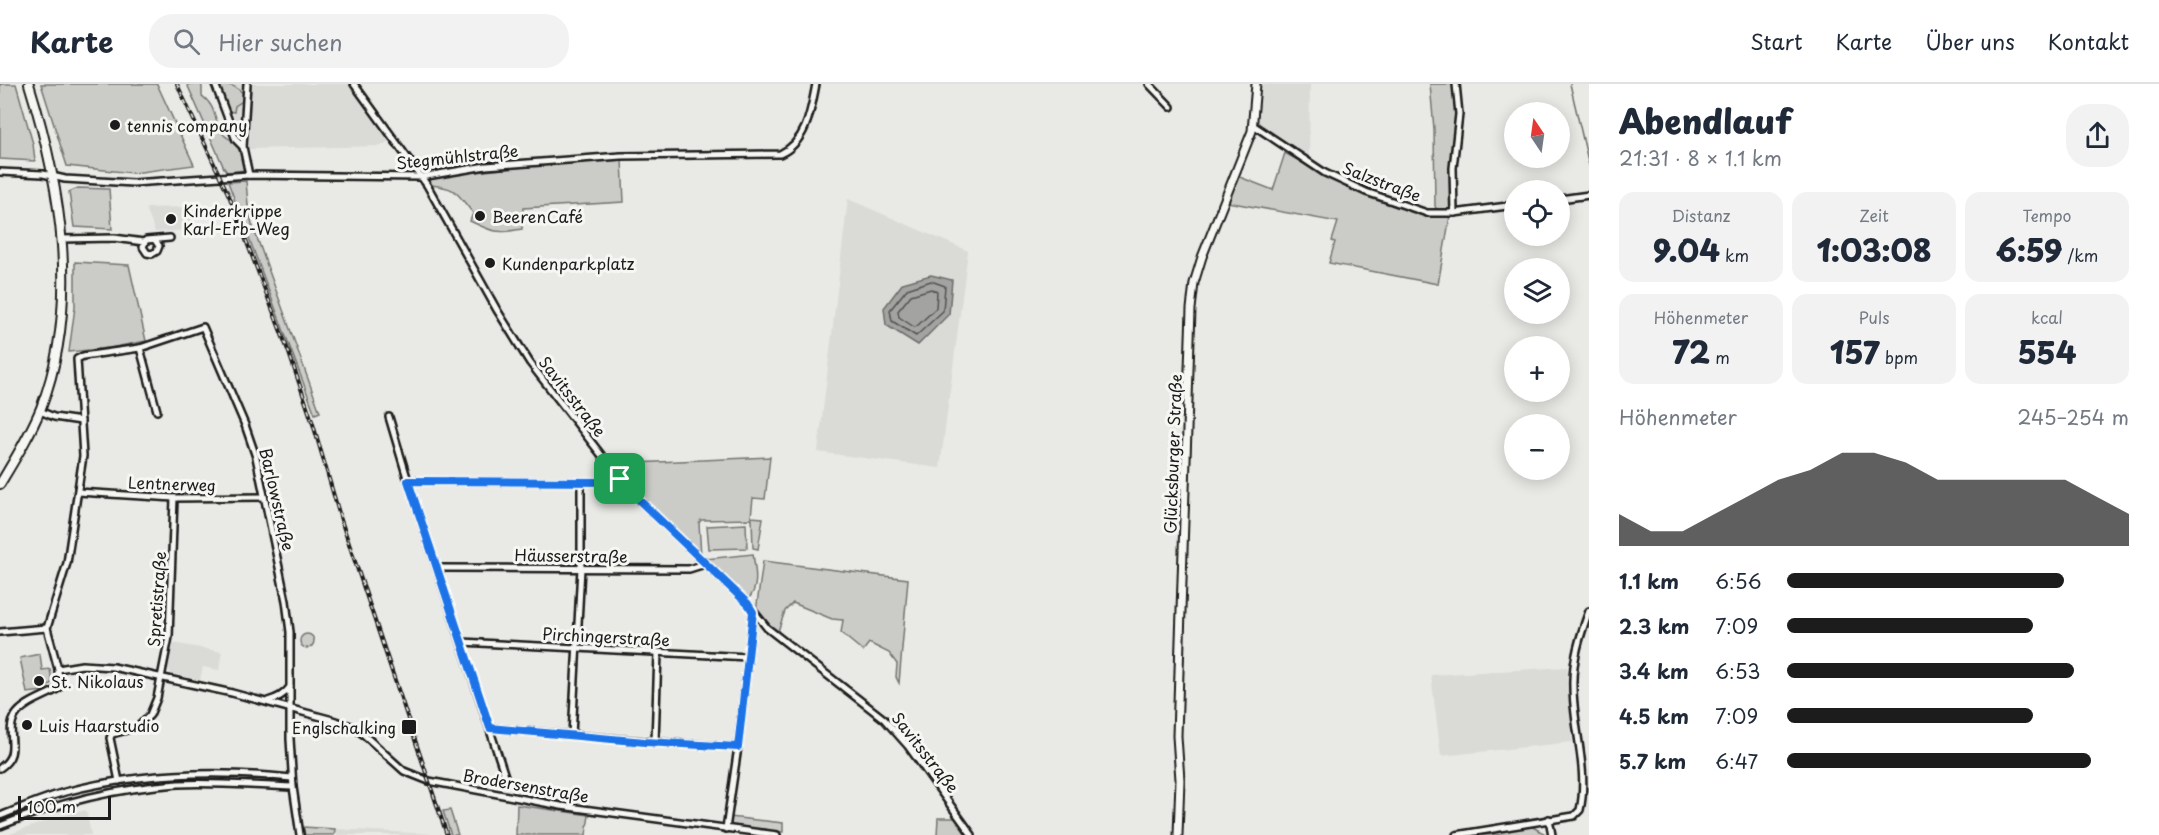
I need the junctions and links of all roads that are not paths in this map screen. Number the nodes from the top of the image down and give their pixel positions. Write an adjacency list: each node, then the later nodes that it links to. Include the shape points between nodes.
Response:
1 (29, 84): 14 (main road)
2 (215, 84): 11 (street, via 236,140)
3 (247, 84): 11 (street)
4 (354, 84): 15 (street, Savitsstraße)
5 (816, 84): 15 (street, Stegmühlstraße, via 801,135 789,151 780,154 621,156 486,166)
6 (1149, 84): 9 (street)
7 (1256, 84): 10 (street, Glücksburger Straße)
8 (1456, 84): 19 (street, via 1459,114 1452,168)
9 (1171, 107)
10 (1253, 125): 19 (street, Salzstraße, via 1325,173 1366,192 1427,213); 68 (street, Glücksburger Straße, via 1202,256 1191,309 1177,736)
11 (243, 147): 13 (street)
12 (0, 172): 14 (street, Stegmühlstraße)
13 (249, 175): 14 (street, Stegmühlstraße, via 133,183); 15 (street, Stegmühlstraße)
14 (54, 177): 21 (main road)
15 (421, 177): 29 (street, Savitsstraße, via 530,363)
16 (1589, 195): 17 (street)
17 (1570, 198)
18 (1504, 206): 19 (street, Salzstraße)
19 (1454, 213)
20 (170, 238): 22 (street)
21 (61, 239): 23 (street); 25 (main road, via 62,311 51,376)
22 (155, 240): 23 (street); 23 (street, via 159,246 152,254 145,251)
23 (144, 242)
24 (140, 348): 26 (street); 28 (street, via 77,359); 34 (street, Barlowstraße, via 203,327 245,425)
25 (40, 411): 28 (street); 32 (main road)
26 (157, 411)
27 (389, 417): 30 (street)
28 (81, 421): 33 (street, via 83,456)
29 (620, 479): 31 (street); 36 (street, Savitsstraße)
30 (408, 481): 31 (street); 37 (street)
31 (581, 482): 38 (street)
32 (0, 484)
33 (78, 492): 35 (street, Lentnerweg); 41 (street, via 67,563)
34 (264, 497): 35 (street, Lentnerweg); 49 (street, Barlowstraße, via 289,616)
35 (174, 498): 48 (street, Spretistraße, via 169,637)
36 (705, 564): 38 (street, Häusserstraße, via 689,569); 40 (street, Savitsstraße)
37 (437, 568): 38 (street, Häusserstraße); 43 (street)
38 (581, 568): 44 (street)
39 (1589, 611): 62 (street, via 1573,668 1583,785 1580,810 1574,816)
40 (753, 612): 46 (street); 67 (street, Savitsstraße, via 785,644 884,719)
41 (46, 628): 42 (street); 47 (street)
42 (0, 632)
43 (462, 642): 44 (street, Pirchingerstraße); 52 (street)
44 (576, 648): 45 (street, Pirchingerstraße); 53 (street)
45 (658, 653): 46 (street, Pirchingerstraße); 54 (street)
46 (748, 657): 55 (street)
47 (58, 669): 48 (street, Brodersenstraße, via 98,665); 56 (street, via 59,688 16,715 12,726 13,750)
48 (161, 678): 50 (street, Brodersenstraße); 59 (street, Spretistraße, via 150,716 138,727 110,738)
49 (291, 685): 50 (street, via 276,699); 51 (street, Barlowstraße)
50 (266, 701): 51 (street, Brodersenstraße)
51 (291, 710): 58 (street, Barlowstraße); 64 (street, Brodersenstraße, via 351,726 404,771 429,781)
52 (490, 728): 53 (street); 57 (street)
53 (572, 735): 54 (street)
54 (655, 742): 55 (street)
55 (738, 747): 64 (street)
56 (0, 768)
57 (505, 776)
58 (292, 778): 59 (street, via 211,772); 60 (street, Barlowstraße)
59 (119, 781): 61 (street, via 63,793)
60 (293, 788): 63 (street, via 210,784 140,788 74,801); 65 (street, Barlowstraße)
61 (0, 816)
62 (1549, 819): 69 (street); 70 (street)
63 (0, 826)
64 (725, 831): 66 (street, Brodersenstraße)
65 (300, 835)
66 (777, 835)
67 (972, 835)
68 (1178, 835)
69 (1456, 835)
70 (1552, 835)

